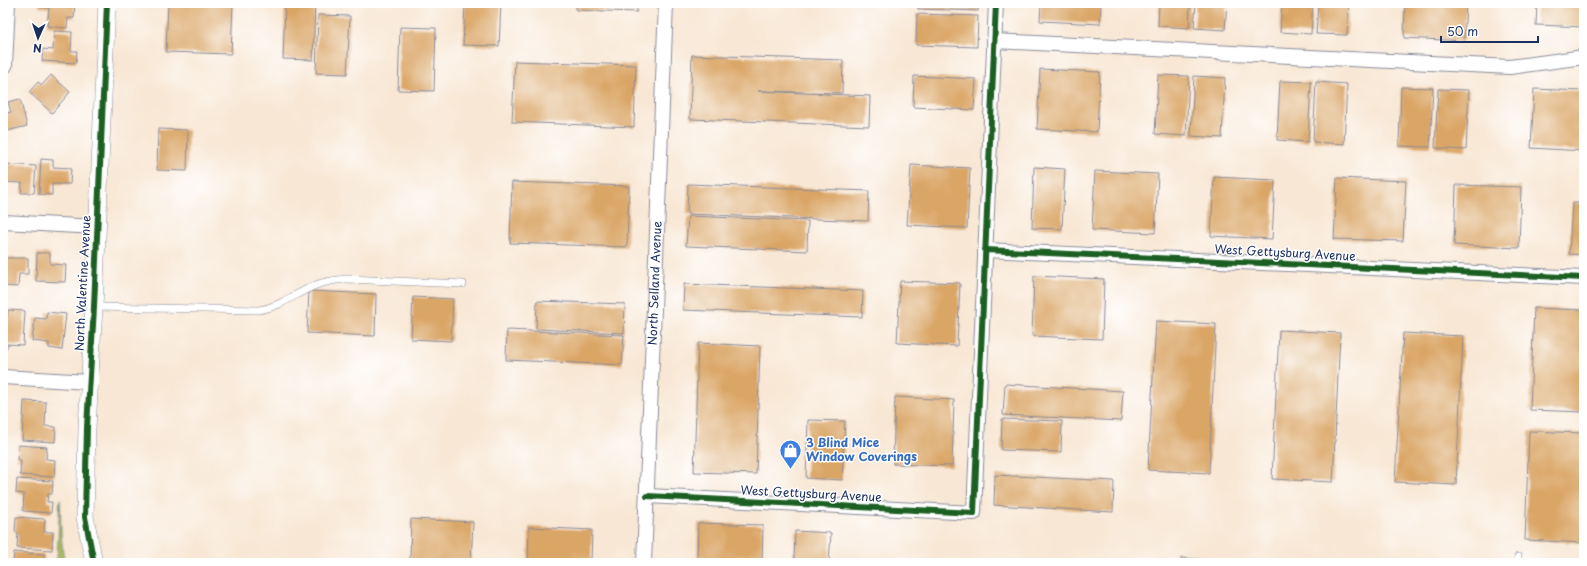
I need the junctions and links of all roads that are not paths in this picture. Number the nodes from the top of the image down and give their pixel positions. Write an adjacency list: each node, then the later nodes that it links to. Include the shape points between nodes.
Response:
1 (8, 3): 7 (street)
2 (107, 3): 9 (street, North Valentine Avenue)
3 (666, 3): 16 (street, North Selland Avenue)
4 (996, 3): 5 (street)
5 (994, 41): 6 (street, via 1510,67); 10 (street)
6 (1584, 56)
7 (4, 66)
8 (3, 222): 9 (street)
9 (97, 227): 13 (street, North Valentine Avenue)
10 (985, 250): 11 (street, West Gettysburg Avenue); 16 (street, West Gettysburg Avenue, via 974,513)
11 (1584, 278)
12 (463, 284): 13 (lane, via 337,280 318,285 277,306 259,310)
13 (94, 307): 15 (street, North Valentine Avenue)
14 (3, 377): 15 (street)
15 (89, 382): 17 (street, North Valentine Avenue, via 85,517)
16 (647, 496): 18 (street, North Selland Avenue)
17 (94, 563)
18 (644, 563)

